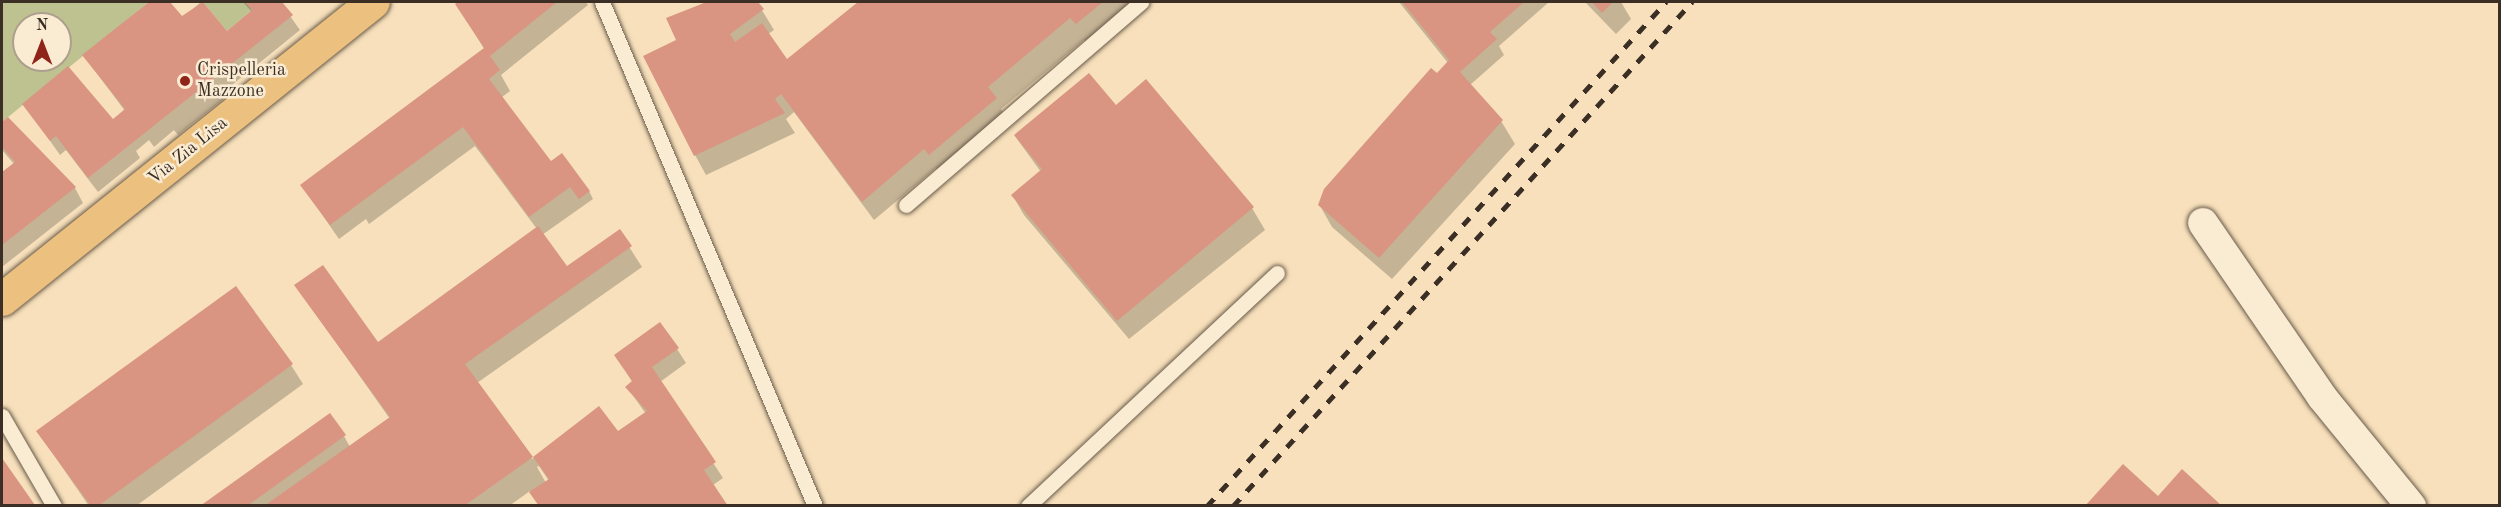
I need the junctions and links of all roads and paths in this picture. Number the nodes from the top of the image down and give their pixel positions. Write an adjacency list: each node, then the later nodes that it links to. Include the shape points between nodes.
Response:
1 (373, 2): 7 (main road, Via Zia Lisa)
2 (602, 2): 10 (lane)
3 (1141, 2): 4 (lane)
4 (906, 205)
5 (2203, 223): 12 (street, via 2322,397)
6 (1277, 273): 11 (lane)
7 (2, 299)
8 (2, 416): 9 (lane)
9 (54, 506)
10 (815, 506)
11 (1028, 506)
12 (2411, 506)

